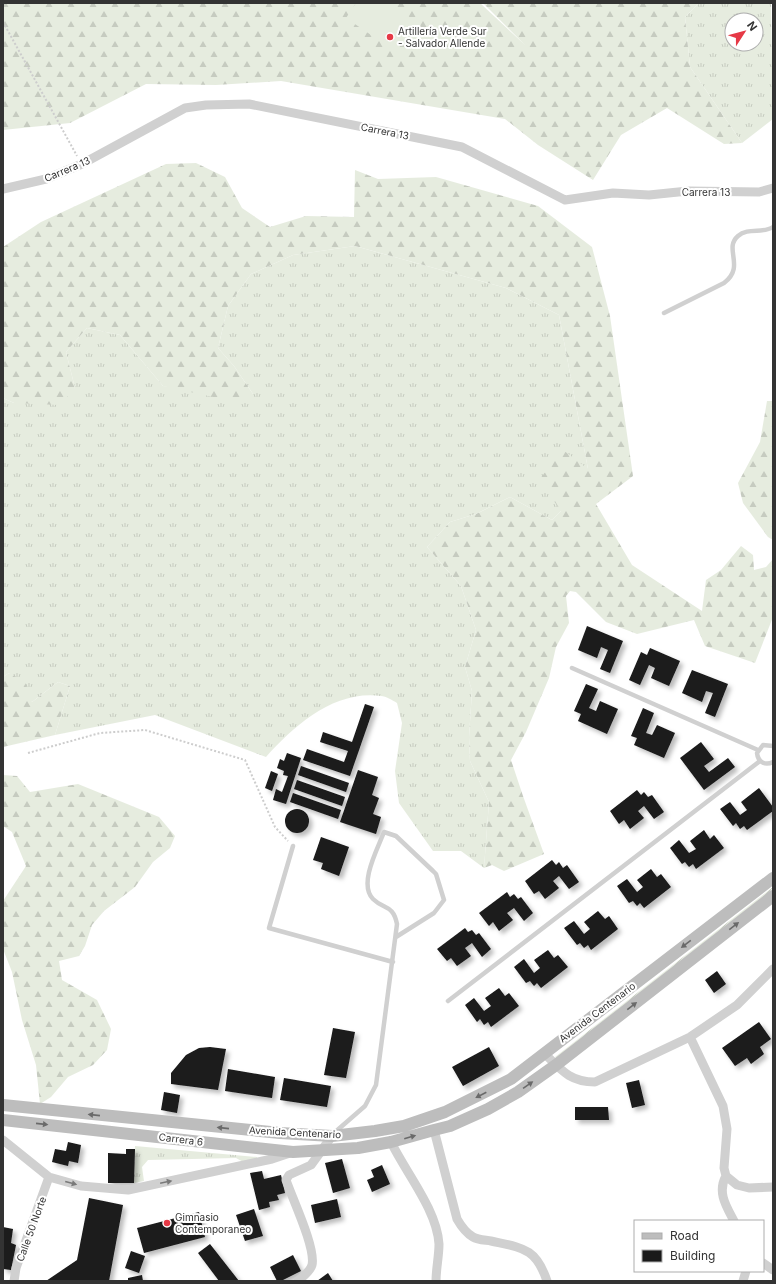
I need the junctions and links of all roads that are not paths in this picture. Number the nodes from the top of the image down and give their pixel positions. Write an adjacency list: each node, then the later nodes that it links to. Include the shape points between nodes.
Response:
1 (773, 188): 2 (street, Carrera 13, via 759,192 688,191 649,195 613,193 565,200 462,147 249,104 185,108 82,164 46,179)
2 (3, 189)
3 (773, 227): 4 (lane, via 741,234 733,244 735,262 730,278)
4 (664, 313)
5 (572, 668): 7 (lane)
6 (773, 746): 7 (lane, via 763,745)
7 (758, 750): 8 (lane)
8 (760, 761): 9 (lane, via 767,764); 16 (lane)
9 (773, 762)
10 (293, 846): 14 (lane, via 270,928)
11 (773, 878): 18 (main road, Avenida Centenario, one-way to 18)
12 (773, 896): 19 (main road, Carrera 6, one-way to 12)
13 (396, 937): 13 (lane, via 395,915 389,908 373,899 369,892 369,870 384,832 396,836 436,874 444,900 434,913); 14 (lane)
14 (393, 962): 23 (lane, via 376,1084 364,1106)
15 (773, 969): 17 (street, via 737,1005)
16 (448, 1001)
17 (690, 1037): 19 (street, via 595,1082 581,1082); 29 (street, via 723,1106 727,1130 724,1168)
18 (544, 1053): 19 (street); 23 (main road, Avenida Centenario, one-way to 23, via 511,1079 445,1112 404,1126)
19 (556, 1065): 22 (main road, Carrera 6, one-way to 19, via 450,1126 488,1109 518,1092)
20 (3, 1106): 23 (main road, Avenida Centenario, one-way to 20)
21 (3, 1120): 27 (main road, Carrera 6, one-way to 27)
22 (434, 1130): 25 (main road, Carrera 6, one-way to 22); 37 (street, via 457,1219 464,1230 474,1238 521,1248 532,1254 542,1265)
23 (332, 1136): 26 (street)
24 (3, 1140): 28 (street)
25 (392, 1142): 26 (main road, Carrera 6); 36 (street, via 434,1222 439,1244)
26 (322, 1151): 27 (main road, Carrera 6); 35 (street, via 309,1167 289,1175 286,1180 311,1250 312,1264 309,1271)
27 (293, 1152): 28 (street, one-way to 27, via 81,1186 128,1190 272,1159)
28 (49, 1176): 34 (street, Calle 50 Norte, via 16,1268)
29 (726, 1176): 30 (street, via 736,1185 749,1188); 31 (street, via 722,1183 723,1198)
30 (773, 1186)
31 (734, 1220)
32 (764, 1264): 33 (street)
33 (773, 1270)
34 (14, 1281)
35 (298, 1281)
36 (436, 1281)
37 (548, 1281)

